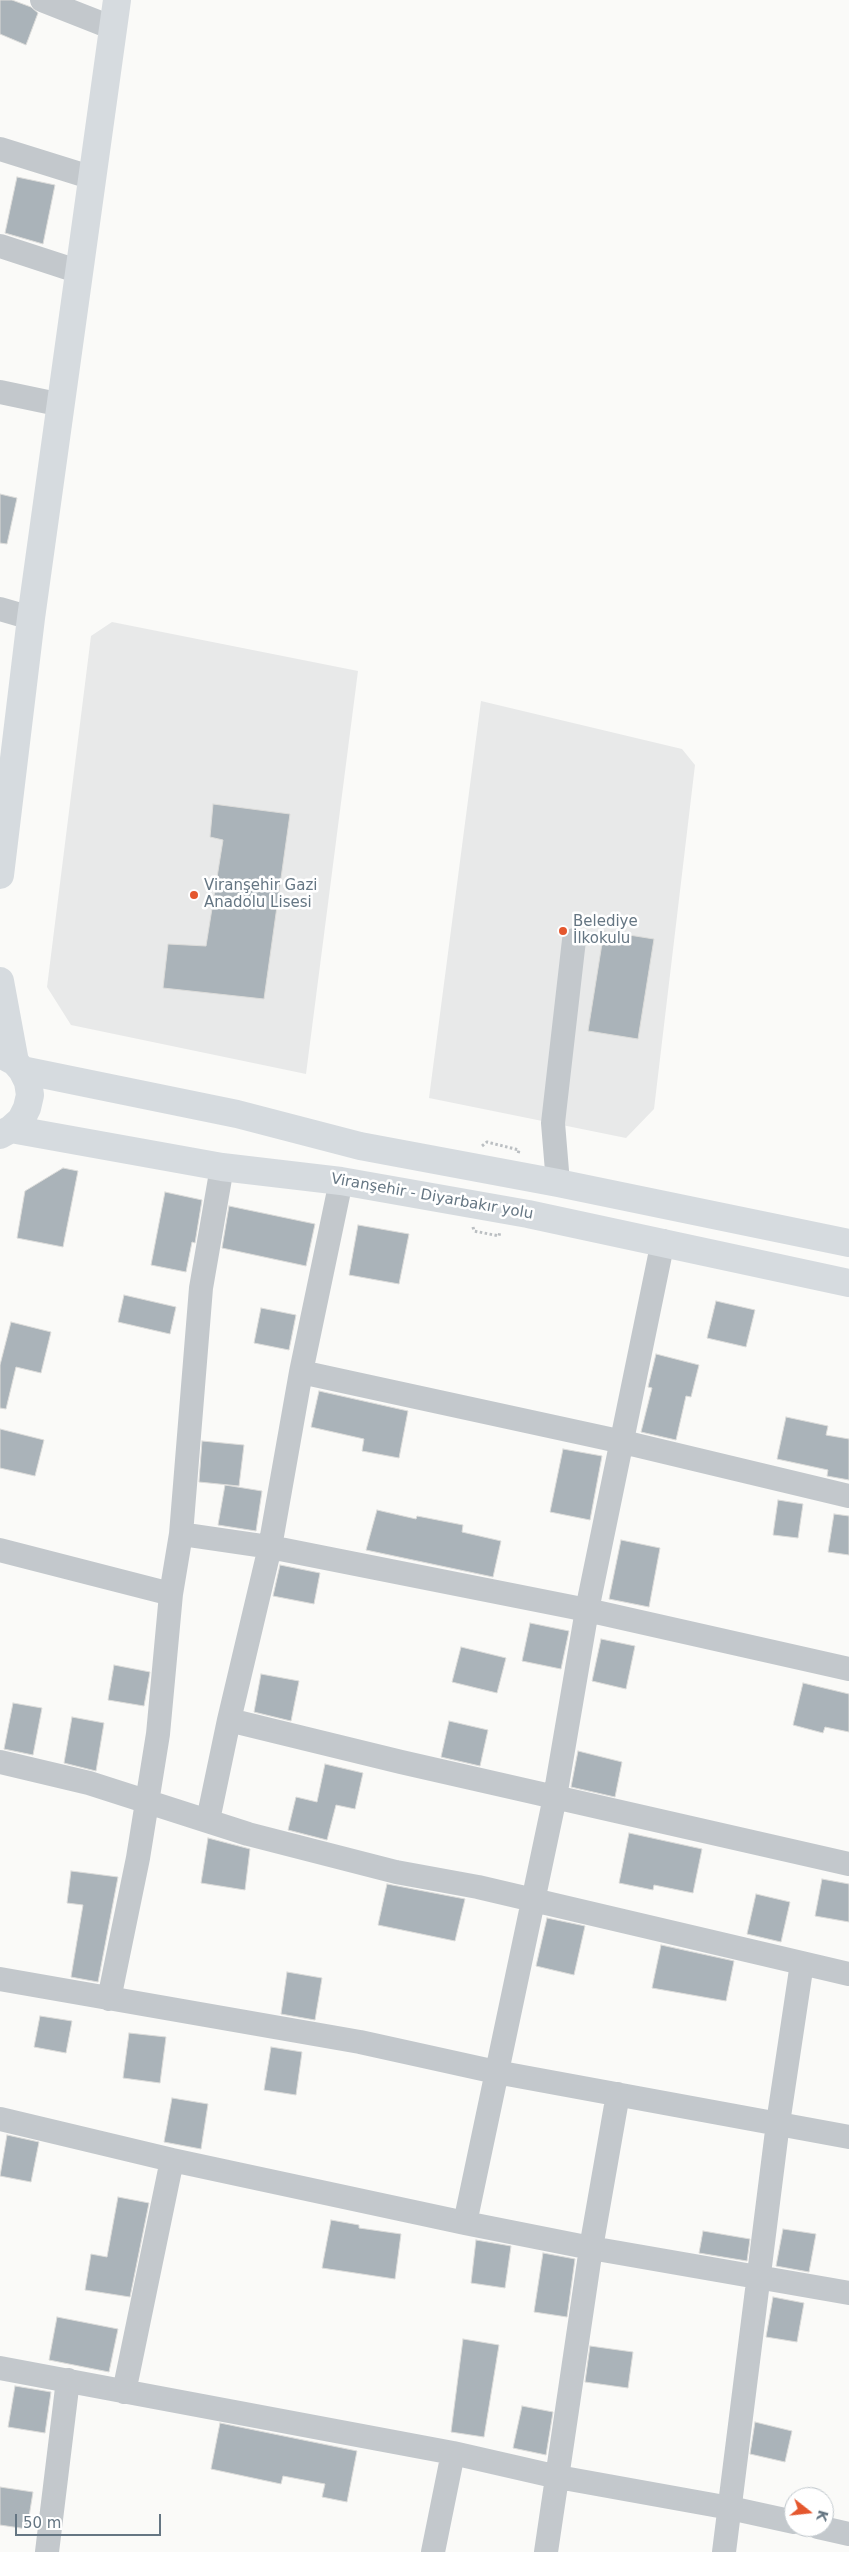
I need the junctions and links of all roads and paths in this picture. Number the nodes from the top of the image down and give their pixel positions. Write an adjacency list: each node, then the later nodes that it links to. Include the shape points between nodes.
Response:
1 (42, 0): 3 (street)
2 (117, 0): 3 (main road)
3 (113, 28): 5 (main road)
4 (0, 149): 5 (street)
5 (93, 178): 7 (main road)
6 (0, 246): 7 (street)
7 (80, 272): 9 (main road)
8 (0, 392): 9 (street)
9 (62, 405): 11 (main road)
10 (0, 609): 11 (street)
11 (32, 618): 12 (main road)
12 (8, 736): 13 (main road)
13 (1, 842): 14 (main road)
14 (0, 875)
15 (574, 940): 23 (street, via 553,1123)
16 (0, 981): 17 (main road)
17 (12, 1062): 18 (main road, via 28,1082 28,1101 21,1120); 23 (main road, via 360,1146)
18 (3, 1135): 21 (main road, Viranşehir - Diyarbakır yolu)
19 (478, 1149): 20 (path, via 487,1142)
20 (519, 1150)
21 (222, 1167): 22 (main road, Viranşehir - Diyarbakır yolu); 30 (street, via 201,1288)
22 (341, 1180): 24 (main road, Viranşehir - Diyarbakır yolu); 27 (street)
23 (558, 1183): 25 (main road)
24 (663, 1241): 26 (main road, Viranşehir - Diyarbakır yolu); 28 (street)
25 (849, 1243)
26 (849, 1282)
27 (301, 1372): 28 (street); 31 (street)
28 (622, 1442): 29 (street); 34 (street)
29 (849, 1496)
30 (180, 1534): 31 (street); 33 (street)
31 (270, 1547): 34 (street); 36 (street)
32 (0, 1550): 33 (street)
33 (172, 1594): 39 (street)
34 (588, 1610): 35 (street); 38 (street)
35 (849, 1668)
36 (229, 1720): 38 (street); 40 (street)
37 (0, 1762): 39 (street, via 88,1783)
38 (555, 1797): 41 (street); 42 (street)
39 (148, 1802): 40 (street); 46 (street)
40 (208, 1820): 42 (street, via 248,1834 396,1872)
41 (849, 1864)
42 (533, 1900): 43 (street); 47 (street)
43 (802, 1963): 44 (street); 50 (street)
44 (849, 1974)
45 (0, 1979): 46 (street)
46 (110, 1999): 47 (street, via 360,2042)
47 (496, 2072): 48 (street); 53 (street)
48 (618, 2094): 50 (street); 54 (street)
49 (0, 2119): 52 (street)
50 (778, 2124): 51 (street); 55 (street)
51 (849, 2137)
52 (172, 2160): 53 (street); 59 (street)
53 (465, 2223): 54 (street)
54 (591, 2248): 55 (street); 61 (street)
55 (758, 2277): 56 (street); 62 (street)
56 (849, 2293)
57 (0, 2368): 58 (street)
58 (68, 2380): 59 (street); 66 (street)
59 (124, 2392): 60 (street)
60 (453, 2453): 61 (street); 67 (street)
61 (558, 2477): 62 (street); 68 (street)
62 (730, 2508): 63 (street); 69 (street)
63 (784, 2520)
64 (834, 2531): 65 (street)
65 (849, 2534)
66 (47, 2552)
67 (433, 2552)
68 (546, 2552)
69 (724, 2552)

